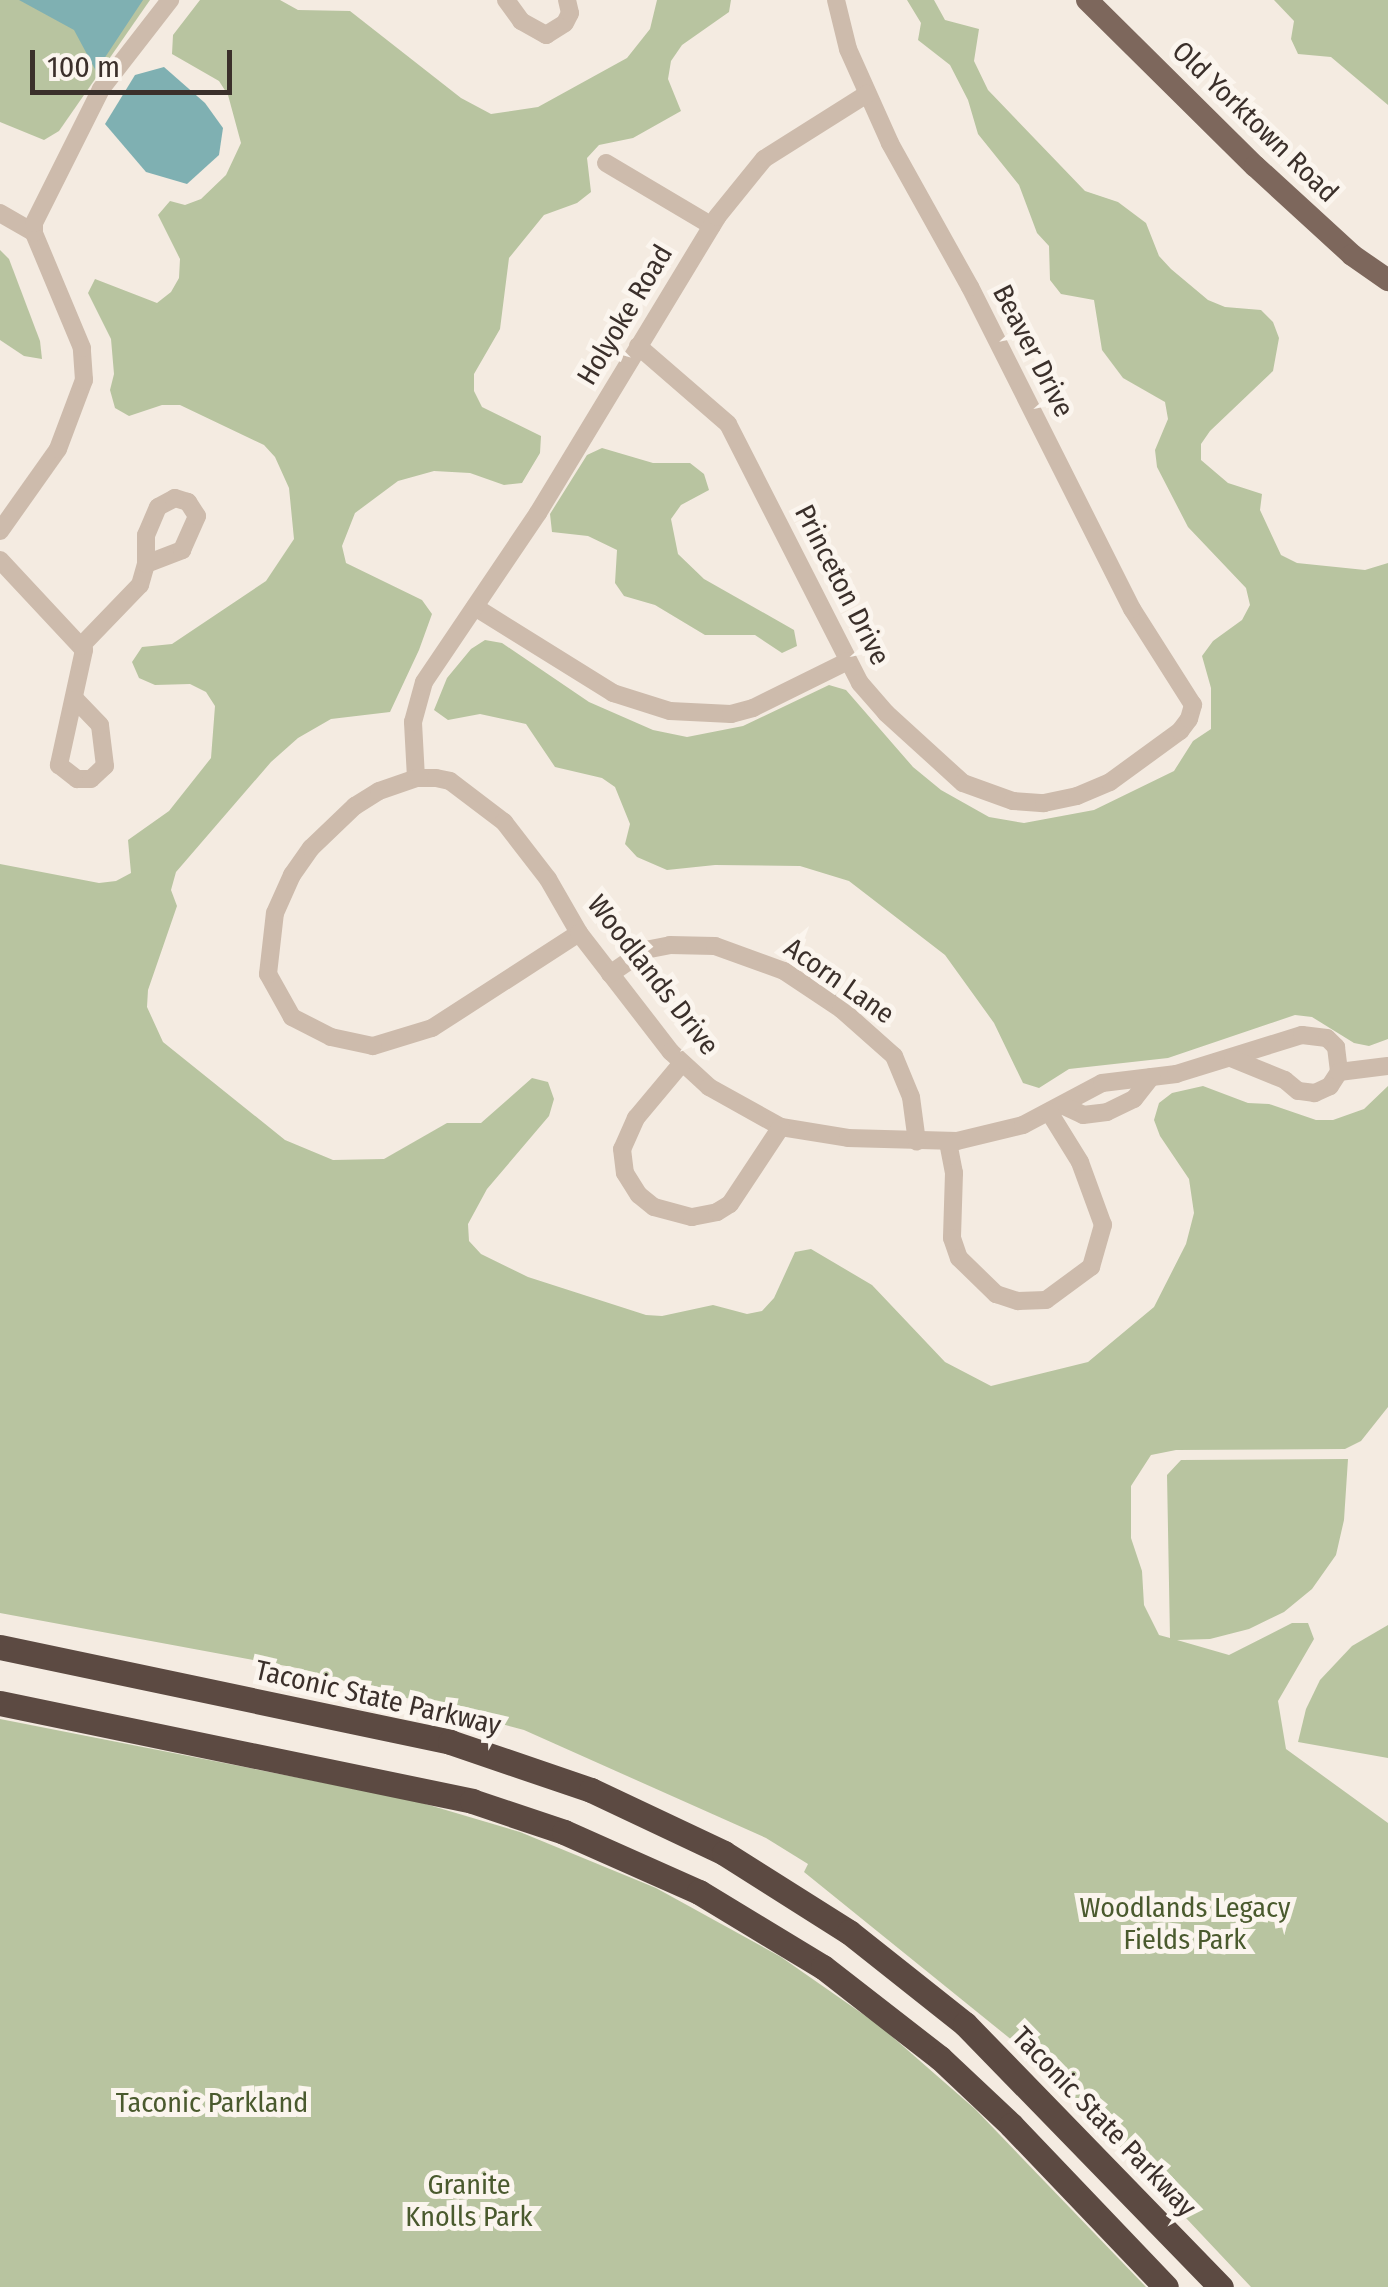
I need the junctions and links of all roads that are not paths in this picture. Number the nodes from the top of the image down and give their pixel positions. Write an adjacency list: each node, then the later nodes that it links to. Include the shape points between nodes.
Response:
1 (170, 0): 10 (street, via 101,89)
2 (506, 0): 3 (street, via 521,22 546,35 565,22)
3 (567, 0)
4 (836, 0): 6 (street, Beaver Drive)
5 (1087, 0): 11 (main road, Old Yorktown Road, via 1256,166)
6 (866, 94): 9 (street, Holyoke Road, via 764,160); 20 (street, Beaver Drive, via 1132,609 1193,705)
7 (606, 163): 9 (street)
8 (0, 214): 10 (street)
9 (712, 226): 12 (street, Holyoke Road)
10 (34, 233): 13 (street, via 82,348 84,380 58,449)
11 (1388, 280)
12 (638, 346): 16 (street, Holyoke Road); 18 (street, Princeton Drive, via 728,424)
13 (0, 531)
14 (0, 560): 17 (street)
15 (146, 564): 17 (street, via 140,585)
16 (475, 606): 18 (street, via 613,693 670,712 753,708); 21 (street, Holyoke Road, via 417,700)
17 (81, 646): 19 (street)
18 (848, 661): 20 (street, Princeton Drive, via 886,713 938,764 963,783 1013,801 1044,803 1110,782)
19 (76, 700)
20 (1188, 719)
21 (416, 778): 22 (street, Woodlands Drive, via 450,781 504,822); 22 (street, via 354,806 292,875 267,955 272,988 292,1017 352,1043 397,1040 432,1028)
22 (580, 933): 23 (street, Woodlands Drive)
23 (610, 974): 26 (street, Woodlands Drive); 33 (street, Acorn Lane, via 645,950 670,945 715,946 784,971 894,1056 911,1096)
24 (1291, 1041): 25 (street, Woodlands Drive); 28 (street, Woodlands Drive, via 1302,1035 1327,1038 1336,1047); 30 (street, via 1281,1059)
25 (1234, 1059): 29 (street, Woodlands Drive); 30 (street)
26 (682, 1063): 32 (street, Woodlands Drive, via 740,1108); 32 (street, via 636,1118 622,1149 625,1173 654,1207 677,1216 717,1212 741,1192)
27 (1388, 1066): 28 (street)
28 (1340, 1072): 30 (street, via 1315,1093 1298,1091)
29 (1150, 1078): 31 (street, Woodlands Drive, via 1102,1083); 31 (street, Woodlands Drive, via 1134,1099 1107,1112)
30 (1286, 1080)
31 (1056, 1109): 34 (street, Woodlands Drive, via 1024,1125); 34 (street, via 1103,1225 1091,1267 1046,1300 996,1294 959,1258 952,1238)
32 (781, 1126): 33 (street, Woodlands Drive)
33 (917, 1142): 34 (street, Woodlands Drive)
34 (948, 1142)
35 (0, 1647): 38 (highway, Taconic State Parkway, via 450,1742 591,1790 710,1846 822,1913 953,2013)
36 (0, 1703): 37 (highway, via 472,1801 564,1832 698,1892 824,1967 928,2047)
37 (1166, 2287)
38 (1221, 2287)

